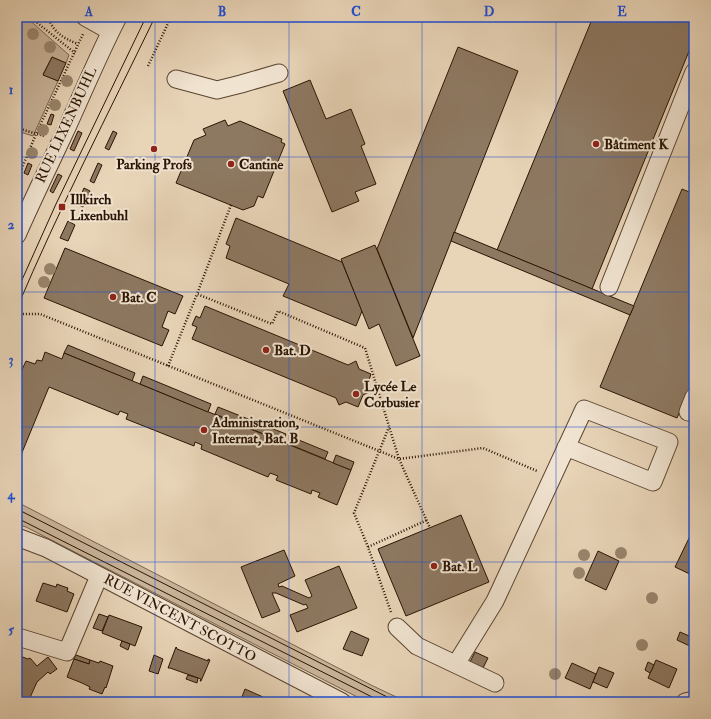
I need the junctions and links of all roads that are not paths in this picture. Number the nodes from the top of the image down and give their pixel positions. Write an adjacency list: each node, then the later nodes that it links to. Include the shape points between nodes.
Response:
1 (85, 17): 2 (street)
2 (114, 24): 6 (street, RUE LIXENBUHL)
3 (694, 72): 7 (street)
4 (278, 73): 5 (street, via 217,90)
5 (176, 79)
6 (17, 235)
7 (609, 287)
8 (566, 447): 8 (street, via 584,409 669,442 653,482); 13 (street, via 495,601)
9 (17, 537): 10 (street, RUE VINCENT SCOTTO, via 46,548)
10 (99, 576): 12 (street, via 67,652); 16 (street, RUE VINCENT SCOTTO)
11 (397, 627): 13 (street, via 417,646)
12 (18, 637)
13 (456, 664): 14 (street)
14 (495, 683)
15 (694, 700): 17 (street)
16 (342, 702)
17 (685, 702)

